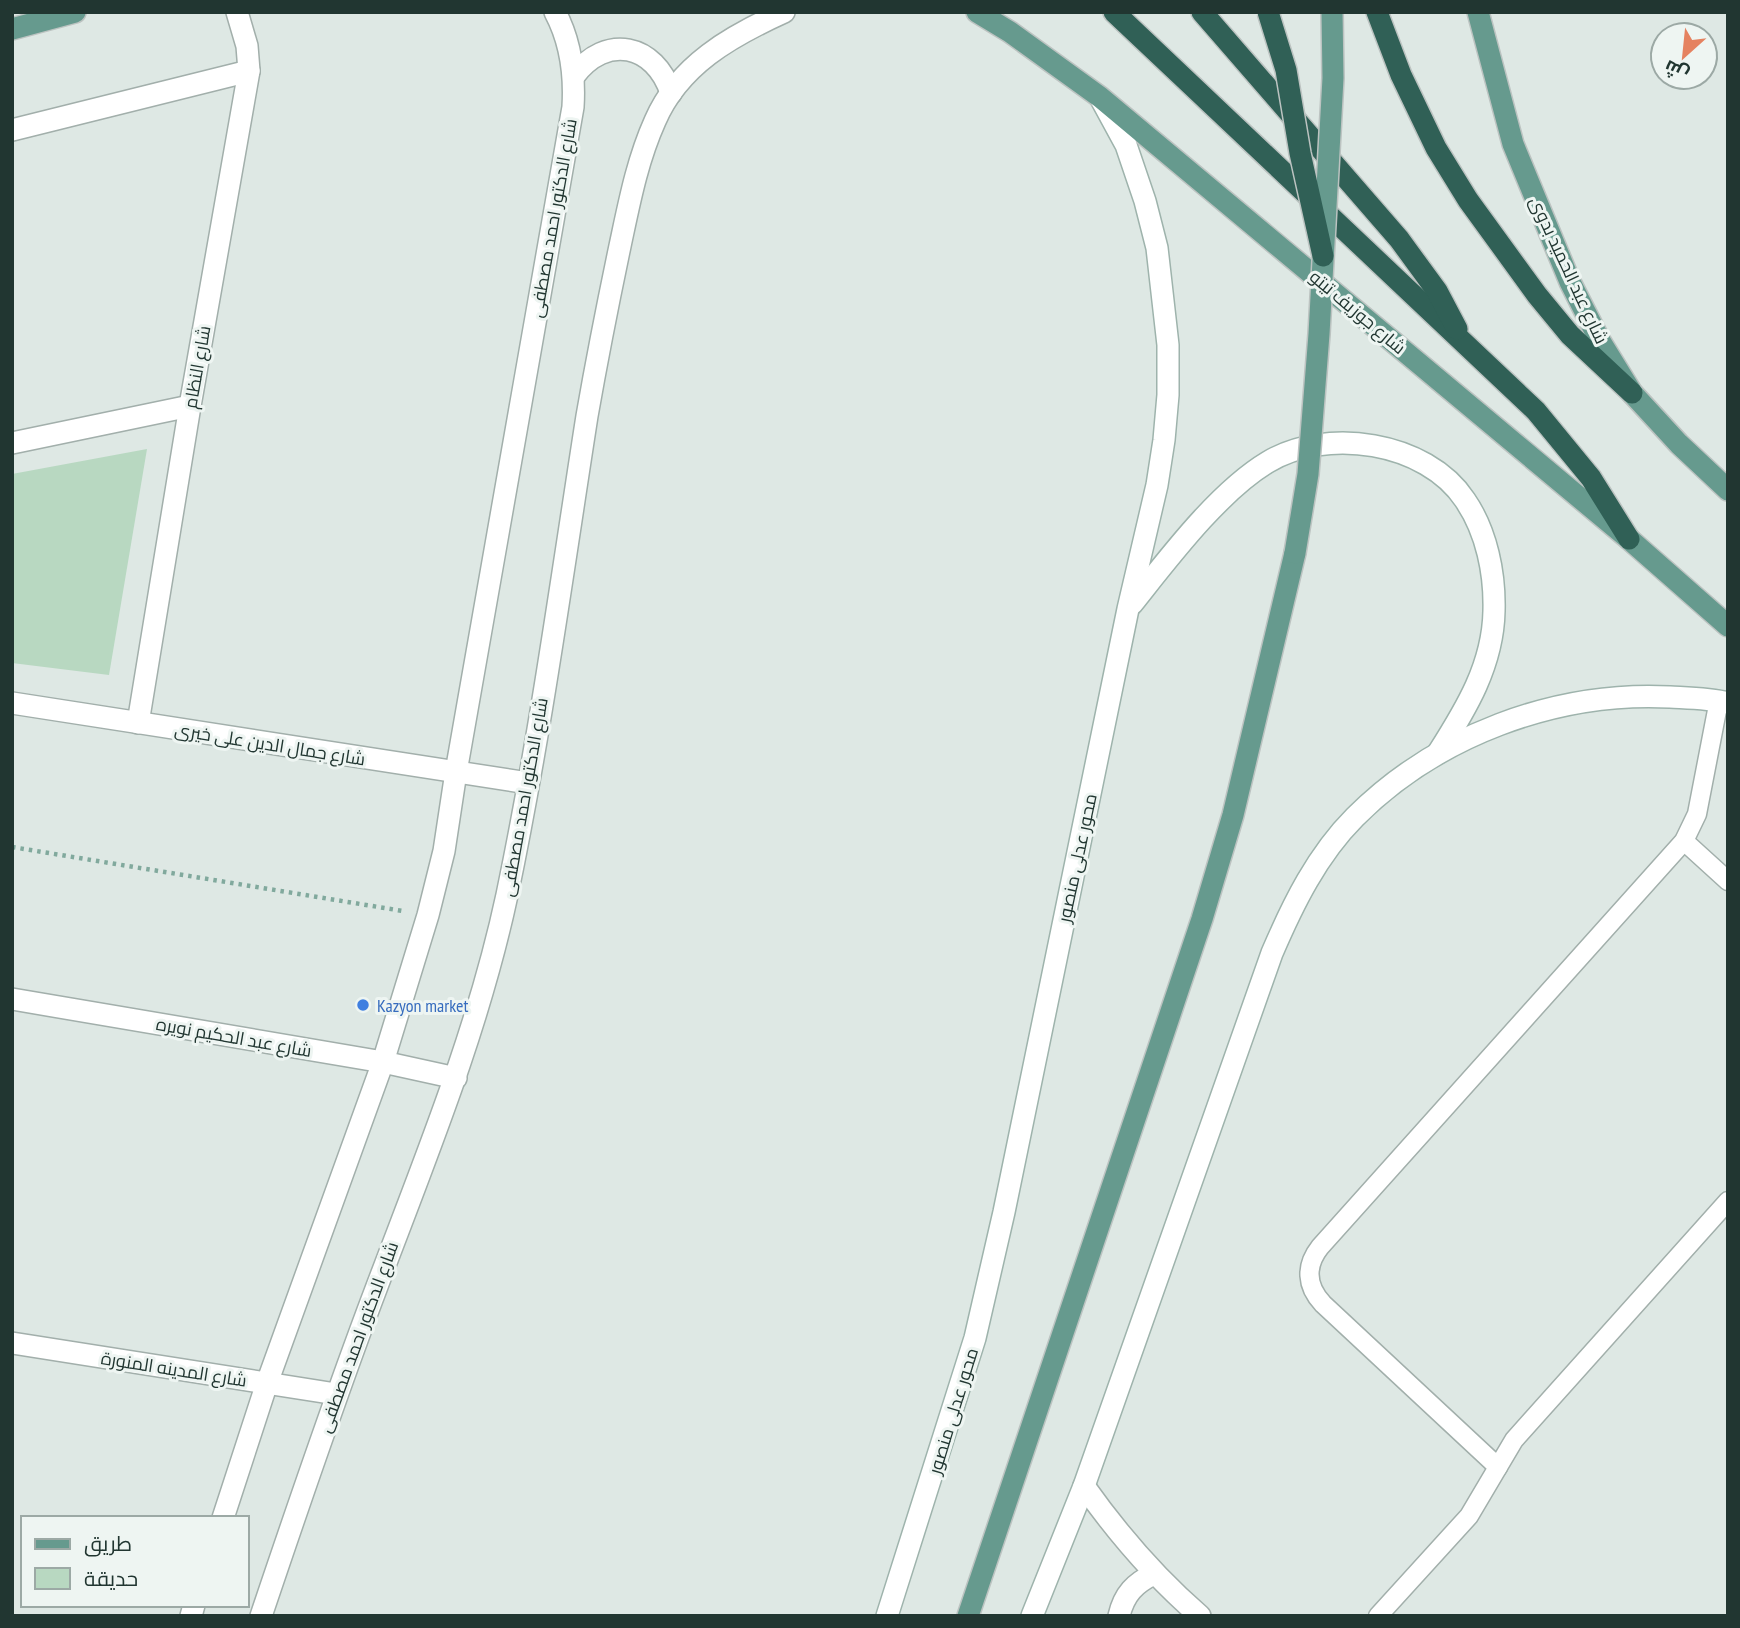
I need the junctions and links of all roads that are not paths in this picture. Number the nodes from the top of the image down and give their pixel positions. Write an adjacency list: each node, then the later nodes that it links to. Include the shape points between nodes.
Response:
1 (75, 12): 12 (main road)
2 (237, 12): 13 (street, شارع النظام)
3 (555, 12): 14 (street, شارع الدكتور احمد مصطفى)
4 (784, 12): 15 (street, شارع الدكتور احمد مصطفى, via 721,45 694,65)
5 (977, 12): 16 (main road, شارع جوزيف تيتو)
6 (1114, 12): 19 (highway)
7 (1202, 12): 19 (highway, via 1399,239 1437,290)
8 (1268, 12): 18 (highway, bridge, via 1286,70)
9 (1332, 12): 18 (main road, bridge)
10 (1377, 12): 20 (highway, via 1436,148 1468,200 1570,335)
11 (1478, 12): 20 (main road, شارع عبد الحميد بدوى, via 1513,144 1570,282)
12 (12, 29)
13 (249, 71): 17 (street); 21 (street, شارع النظام)
14 (575, 76): 15 (street, via 597,54 628,50 657,65); 31 (street, شارع الدكتور احمد مصطفى)
15 (671, 93): 32 (street, شارع الدكتور احمد مصطفى, via 655,119 635,176 598,348)
16 (1100, 97): 24 (main road, شارع جوزيف تيتو); 25 (street, محور عدلى منصور, via 1126,145 1145,201 1157,248 1168,345 1164,440)
17 (12, 130)
18 (1323, 256): 48 (main road, bridge, via 1308,474 1295,553 1233,815)
19 (1464, 342): 24 (highway, via 1565,444)
20 (1632, 393): 23 (main road, شارع عبد الحميد بدوى)
21 (190, 406): 22 (street); 29 (street, شارع النظام)
22 (12, 443)
23 (1728, 490)
24 (1629, 539): 26 (main road, شارع جوزيف تيتو)
25 (1128, 609): 30 (street, via 1225,497 1269,461 1296,450 1352,442 1404,454 1437,473 1465,498 1479,526 1494,584 1490,646 1481,677); 47 (street, محور عدلى منصور, via 975,1338)
26 (1728, 626)
27 (1723, 701): 30 (street, via 1637,695 1584,700 1501,724); 33 (lane, via 1700,802)
28 (12, 704): 29 (street, شارع جمال الدين على خيرى)
29 (138, 723): 31 (street, شارع جمال الدين على خيرى)
30 (1438, 753): 43 (street, via 1355,817 1329,848 1287,916)
31 (456, 772): 32 (street, شارع جمال الدين على خيرى); 36 (street, شارع الدكتور احمد مصطفى, via 428,915)
32 (528, 783): 37 (street, شارع الدكتور احمد مصطفى, via 506,898)
33 (1684, 841): 34 (lane); 42 (lane, via 1320,1247 1310,1265 1311,1286 1323,1304)
34 (1728, 881)
35 (12, 999): 36 (street, شارع عبد الحكيم نويره)
36 (383, 1062): 37 (street, شارع عبد الحكيم نويره); 40 (street, شارع الدكتور احمد مصطفى)
37 (456, 1078): 41 (street, شارع الدكتور احمد مصطفى)
38 (1728, 1201): 42 (lane, via 1514,1440)
39 (12, 1343): 40 (street, شارع المدينه المنورة)
40 (267, 1384): 41 (street, شارع المدينه المنورة); 44 (street, شارع الدكتور احمد مصطفى)
41 (336, 1394): 46 (street, شارع الدكتور احمد مصطفى)
42 (1498, 1467): 52 (lane, via 1469,1516)
43 (1084, 1486): 45 (street); 49 (street)
44 (224, 1516)
45 (1154, 1574): 50 (street, via 1129,1591); 51 (street)
46 (261, 1616)
47 (887, 1616)
48 (968, 1616)
49 (1032, 1616)
50 (1119, 1616)
51 (1200, 1616)
52 (1378, 1616)

